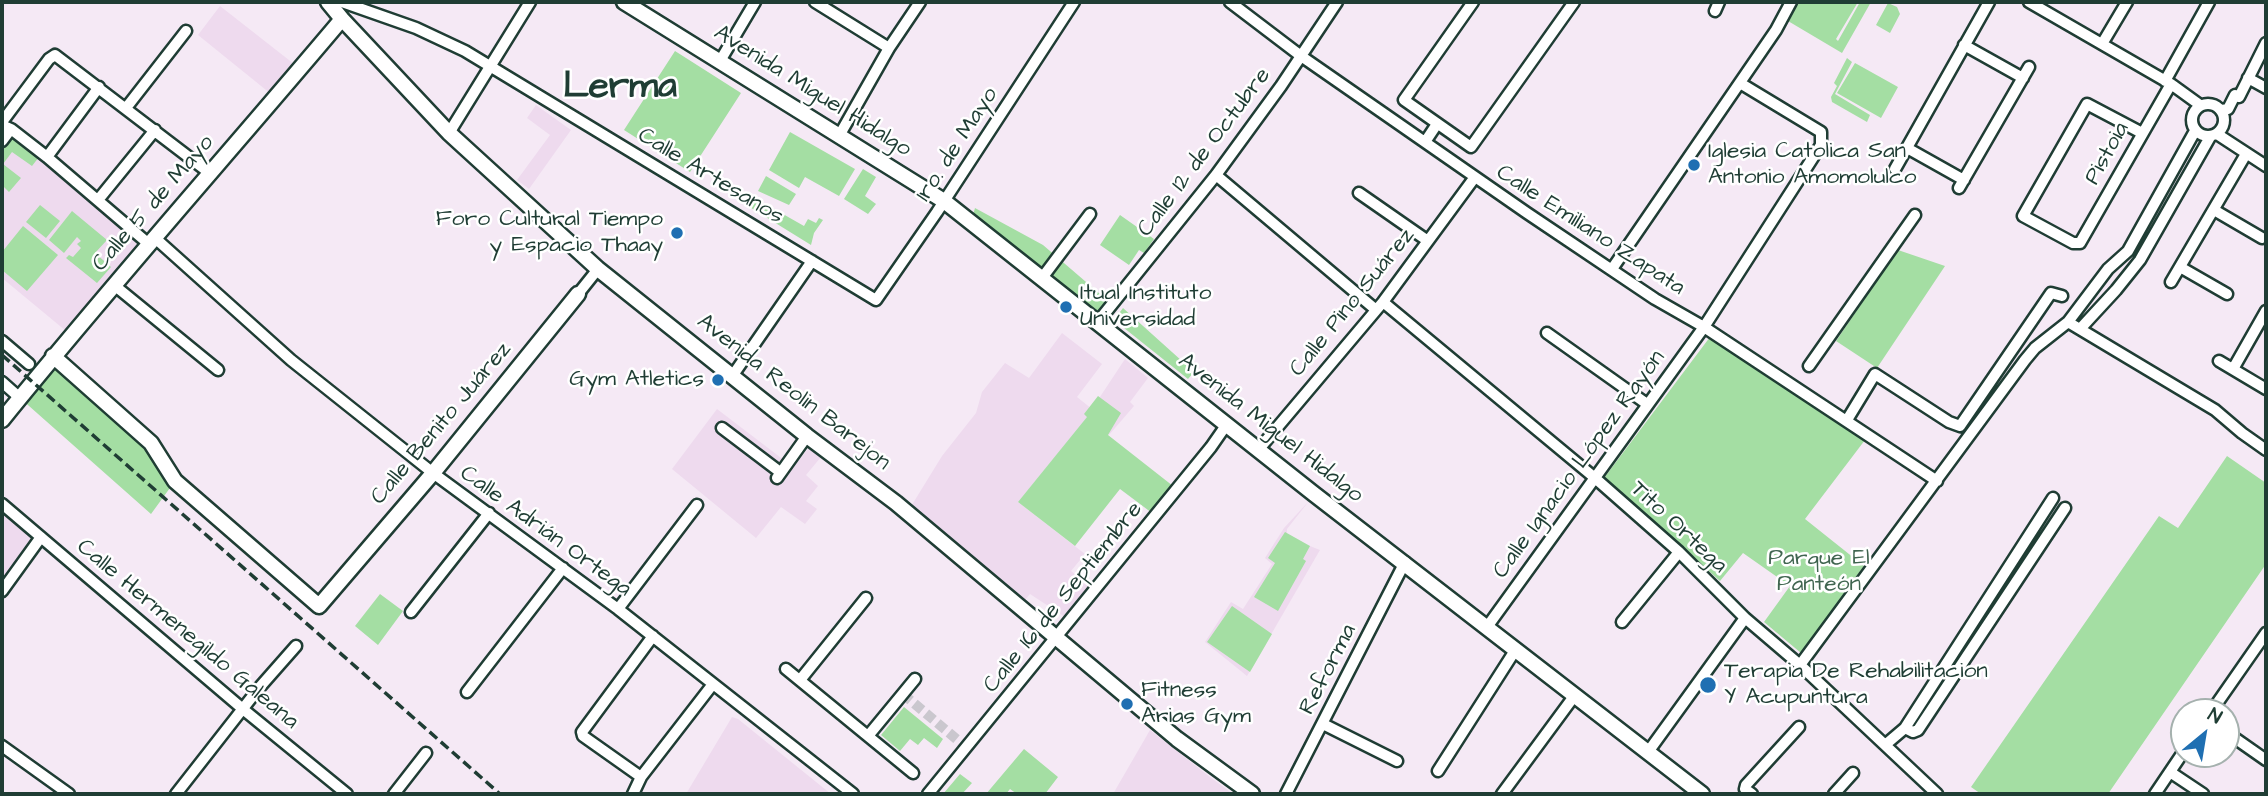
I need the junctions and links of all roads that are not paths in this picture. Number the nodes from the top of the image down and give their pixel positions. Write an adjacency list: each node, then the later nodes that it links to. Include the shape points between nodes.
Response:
1 (328, 2): 18 (main road, Avenida Reolin Barejon)
2 (342, 2): 26 (street, Calle Artesanos, via 416,28)
3 (530, 2): 26 (street)
4 (624, 2): 25 (main road, Avenida Miguel Hidalgo)
5 (755, 2): 25 (street)
6 (814, 2): 23 (street)
7 (920, 2): 23 (street)
8 (1074, 2): 57 (street, 1ro. de Mayo)
9 (1230, 2): 24 (street, Calle Emiliano Zapata)
10 (1337, 2): 24 (street, Calle 12 de Octubre)
11 (1473, 2): 37 (street, via 1404,100)
12 (1574, 2): 37 (street, via 1471,147)
13 (1791, 2): 30 (street)
14 (1989, 2): 22 (street)
15 (2029, 2): 21 (street)
16 (2127, 2): 21 (street)
17 (2209, 2): 31 (street, Pistoia)
18 (342, 19): 41 (main road, Avenida Reolin Barejon); 52 (main road, Calle 5 de Mayo)
19 (186, 31): 35 (street)
20 (2266, 43): 29 (street)
21 (2102, 44): 31 (street)
22 (1964, 45): 28 (street); 47 (street)
23 (890, 48): 43 (street)
24 (1301, 56): 46 (street, Calle Emiliano Zapata); 53 (street, Calle 12 de Octubre)
25 (720, 61): 43 (main road, Avenida Miguel Hidalgo)
26 (490, 65): 41 (street); 66 (street, Calle Artesanos)
27 (2029, 67): 28 (street)
28 (2023, 78): 47 (street, via 1961,184)
29 (2248, 78): 33 (street); 36 (street, via 2239,97 2235,94 2228,109)
30 (1740, 83): 69 (street); 83 (street, Calle Ignacio López Rayón, via 1821,132 1821,145)
31 (2168, 83): 34 (street); 42 (street, Pistoia)
32 (99, 87): 35 (street); 38 (street, via 52,55); 49 (street)
33 (2266, 88)
34 (2200, 105): 36 (street); 40 (street, via 2191,115)
35 (126, 108): 39 (street)
36 (2222, 110): 44 (street, via 2224,124)
37 (1437, 124): 46 (street)
38 (5, 125): 45 (street); 49 (street, Calle Adrián Ortega)
39 (155, 130): 52 (street); 56 (street)
40 (2195, 131): 44 (street); 64 (street)
41 (449, 133): 68 (main road, Avenida Reolin Barejon)
42 (2142, 133): 42 (street, Pistoia, via 2087,104 2023,216 2080,243)
43 (839, 136): 57 (main road, Avenida Miguel Hidalgo)
44 (2213, 136): 48 (street); 65 (street)
45 (2, 141)
46 (1425, 142): 54 (street, Calle Emiliano Zapata)
47 (1907, 148): 51 (street)
48 (2245, 154): 50 (street); 58 (street)
49 (47, 157): 56 (street, Calle Adrián Ortega)
50 (2266, 166)
51 (1895, 169)
52 (211, 174): 63 (main road, Calle 5 de Mayo)
53 (1216, 175): 79 (street, Tito Ortega); 82 (street, Calle 12 de Octubre)
54 (1475, 177): 62 (street, Calle Pino Suárez); 69 (street, Calle Emiliano Zapata)
55 (1359, 193): 62 (street)
56 (98, 200): 63 (street, Calle Adrián Ortega)
57 (944, 201): 70 (main road, Avenida Miguel Hidalgo); 78 (street, 1ro. de Mayo, via 879,298)
58 (2214, 210): 61 (street); 67 (street)
59 (1090, 214): 70 (street)
60 (1915, 215): 90 (street)
61 (2262, 238)
62 (1429, 241): 79 (street, Calle Pino Suárez)
63 (153, 242): 73 (main road, Calle 5 de Mayo); 105 (street, Calle Adrián Ortega)
64 (2128, 251): 65 (street); 71 (street)
65 (2140, 260): 74 (street)
66 (812, 261): 78 (street, Calle Artesanos); 93 (street)
67 (2180, 267): 72 (street); 76 (street)
68 (598, 269): 75 (street, Calle Benito Juárez); 93 (main road, Avenida Reolin Barejon)
69 (1612, 269): 83 (street, Calle Emiliano Zapata)
70 (1042, 278): 82 (main road, Avenida Miguel Hidalgo)
71 (2101, 278): 74 (street); 81 (street)
72 (2171, 282)
73 (114, 285): 87 (main road, Calle 5 de Mayo); 92 (street)
74 (2116, 290): 84 (street)
75 (578, 294): 105 (main road, Calle Benito Juárez)
76 (2227, 294)
77 (2062, 296): 99 (street, via 2051,293 1961,426 1875,374)
78 (869, 297)
79 (1379, 306): 103 (street, Calle Pino Suárez); 106 (street, Tito Ortega)
80 (2266, 311): 91 (street)
81 (2067, 321): 84 (street); 107 (street, via 2025,360)
82 (1097, 323): 100 (main road, Avenida Miguel Hidalgo)
83 (1704, 327): 97 (street, Calle Ignacio López Rayón); 99 (street, Calle Emiliano Zapata)
84 (2080, 329): 104 (street, via 2215,410)
85 (1547, 333): 97 (street)
86 (2, 341): 89 (street)
87 (53, 356): 96 (main road, Calle 5 de Mayo); 105 (main road, Calle Benito Juárez, via 151,443 175,481 319,606)
88 (2219, 362): 91 (street)
89 (29, 364)
90 (1809, 366)
91 (2233, 369): 95 (street)
92 (218, 370)
93 (733, 375): 102 (main road, Avenida Reolin Barejon)
94 (2, 382): 96 (street)
95 (2266, 389)
96 (19, 398): 98 (main road, Calle 5 de Mayo)
97 (1647, 404): 106 (street, Calle Ignacio López Rayón)
98 (2, 419)
99 (1847, 420): 107 (street, Calle Emiliano Zapata)
100 (1227, 424): 103 (main road, Avenida Miguel Hidalgo); 126 (street, Calle 16 de Septiembre)
101 (722, 428): 102 (street, via 778,475)
102 (807, 436): 126 (main road, Avenida Reolin Barejon, via 896,503)
103 (1259, 449): 115 (main road, Avenida Miguel Hidalgo)
104 (2266, 450)
105 (433, 473): 112 (street, Calle Adrián Ortega)
106 (1595, 478): 114 (street, Tito Ortega); 123 (street, Calle Ignacio López Rayón)
107 (1937, 481): 129 (street)
108 (2053, 498): 140 (street)
109 (2, 504): 113 (street, Calle Hermenegildo Galeana)
110 (697, 505): 119 (street)
111 (2065, 508): 140 (street, via 1918,730)
112 (489, 513): 116 (street, Calle Adrián Ortega); 120 (street)
113 (41, 537): 117 (street); 137 (street, Calle Hermenegildo Galeana)
114 (1679, 552): 121 (street, Tito Ortega); 122 (street)
115 (1405, 562): 123 (main road, Avenida Miguel Hidalgo); 138 (street, Reforma)
116 (563, 568): 119 (street, Calle Adrián Ortega); 134 (street)
117 (2, 591)
118 (866, 598): 132 (street)
119 (618, 609): 125 (street, Calle Adrián Ortega)
120 (411, 612)
121 (1745, 618): 129 (street, Tito Ortega); 145 (street)
122 (1622, 622)
123 (1487, 627): 128 (main road, Avenida Miguel Hidalgo)
124 (2266, 633): 136 (street)
125 (653, 636): 133 (street, Calle Adrián Ortega); 154 (street, via 582,732 591,744)
126 (1057, 637): 161 (street, Calle 16 de Septiembre); 162 (main road, Avenida Reolin Barejon, via 1177,739)
127 (296, 646): 137 (street)
128 (1516, 649): 135 (main road, Avenida Miguel Hidalgo); 150 (street)
129 (1800, 665): 143 (street, Tito Ortega)
130 (786, 669): 132 (street)
131 (915, 679): 141 (street)
132 (800, 680): 141 (street)
133 (713, 684): 154 (street); 160 (street, Calle Adrián Ortega)
134 (467, 692)
135 (1575, 695): 145 (main road, Avenida Miguel Hidalgo); 164 (street)
136 (2221, 698)
137 (244, 710): 156 (street); 157 (street, Calle Hermenegildo Galeana)
138 (1323, 724): 148 (street); 163 (street, Reforma)
139 (1799, 727): 166 (street, via 1746,785)
140 (1905, 728): 143 (street)
141 (868, 736): 152 (street)
142 (2240, 742): 147 (street)
143 (1885, 745): 168 (street, Tito Ortega)
144 (2, 746): 155 (street)
145 (1648, 751): 165 (main road, Avenida Miguel Hidalgo)
146 (426, 754): 158 (street)
147 (2266, 760)
148 (1397, 761)
149 (2173, 768): 151 (street)
150 (1438, 771)
151 (2170, 772): 169 (street); 170 (street)
152 (913, 773)
153 (1853, 774): 167 (street)
154 (641, 777): 159 (street)
155 (69, 794)
156 (176, 794)
157 (347, 794)
158 (394, 794)
159 (632, 794)
160 (853, 794)
161 (928, 794)
162 (1252, 794)
163 (1286, 794)
164 (1502, 794)
165 (1702, 794)
166 (1752, 794)
167 (1834, 794)
168 (1937, 794)
169 (2155, 794)
170 (2203, 794)

